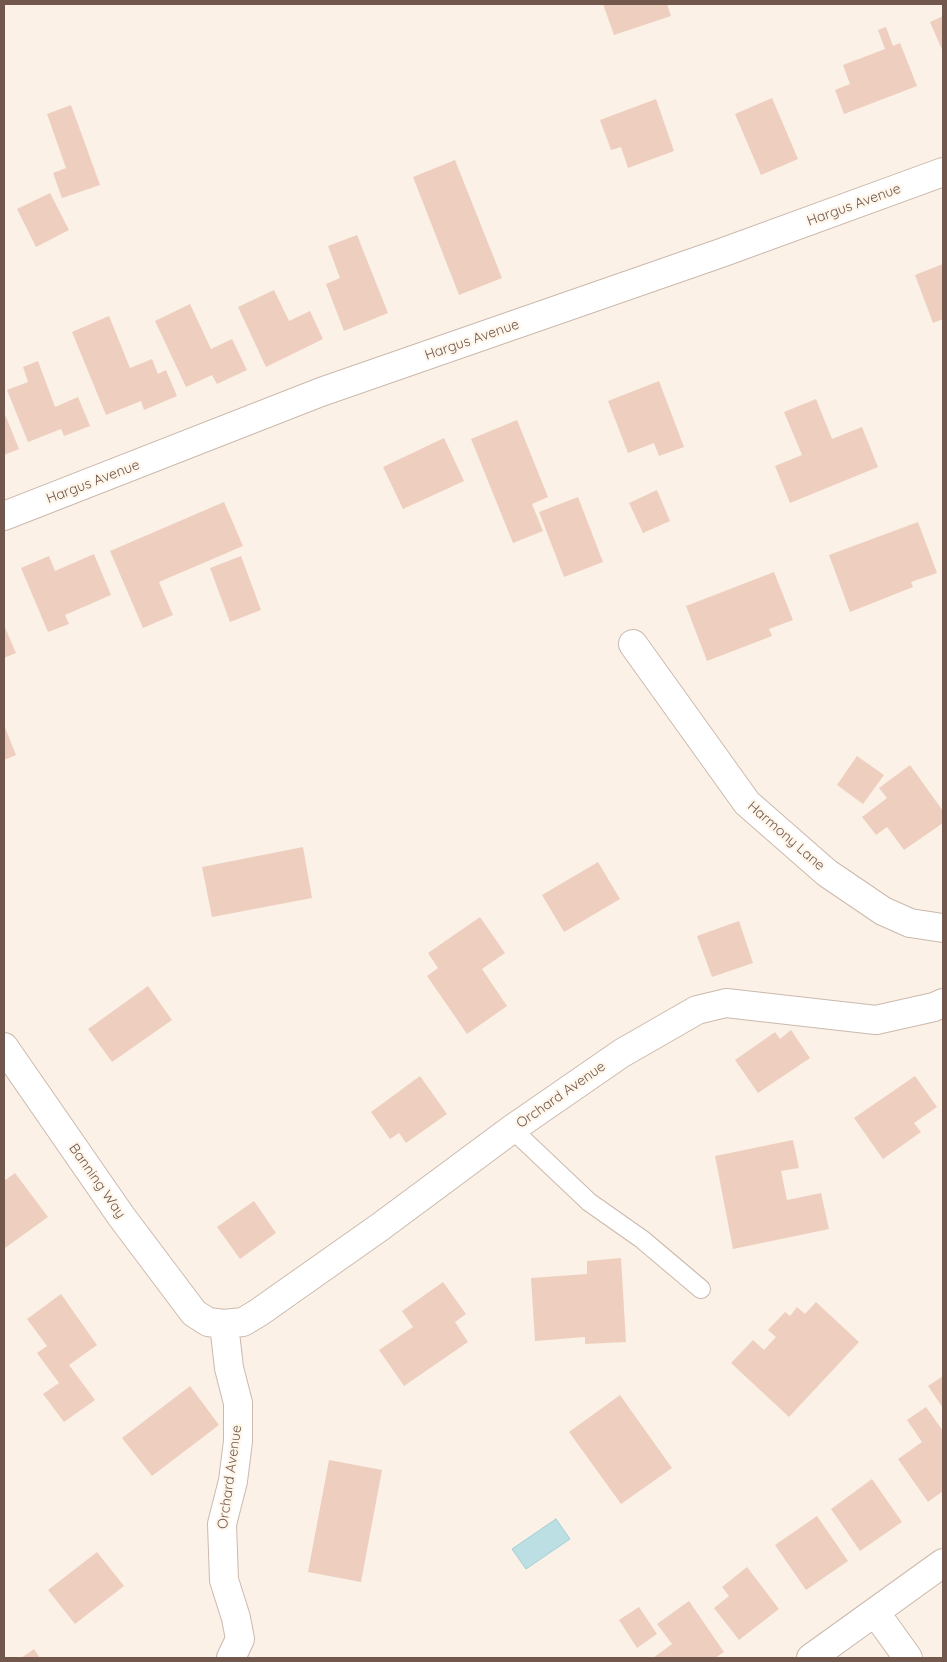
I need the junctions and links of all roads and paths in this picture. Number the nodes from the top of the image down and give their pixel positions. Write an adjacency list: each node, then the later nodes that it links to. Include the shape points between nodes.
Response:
1 (943, 172): 2 (street, Hargus Avenue, via 321,392)
2 (4, 516)
3 (633, 644): 4 (street, Harmony Lane, via 747,803 828,873 883,911 910,923)
4 (943, 928)
5 (943, 1003): 7 (street, Orchard Avenue, via 934,1008 876,1020 726,1003 697,1010 622,1052)
6 (4, 1048): 9 (street, Banning Way, via 121,1216)
7 (512, 1129): 8 (lane, via 589,1202 643,1240); 10 (street, Orchard Avenue, via 258,1313 243,1322)
8 (701, 1289)
9 (194, 1313): 10 (street, Orchard Avenue, via 208,1322)
10 (224, 1324): 13 (street, Orchard Avenue, via 229,1368 238,1403 233,1481 222,1524 224,1580 240,1639)
11 (943, 1563): 12 (street)
12 (875, 1612): 14 (street); 15 (street)
13 (231, 1658)
14 (811, 1658)
15 (908, 1658)

